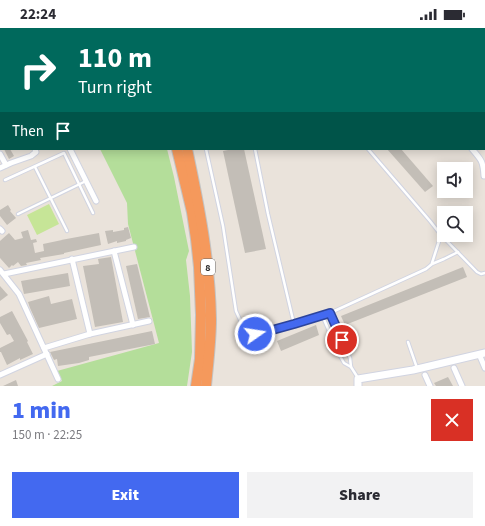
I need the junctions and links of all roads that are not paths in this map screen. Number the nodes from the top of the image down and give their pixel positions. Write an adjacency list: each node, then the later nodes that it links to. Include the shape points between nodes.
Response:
1 (35, 150): 10 (street, via 31,156)
2 (70, 150): 15 (street)
3 (177, 150): 50 (highway, 8, via 192,212 200,267 200,359)
4 (187, 150): 51 (highway, 8, via 202,222 208,270 211,320)
5 (206, 150): 35 (lane, via 236,311 242,324 252,333 258,334)
6 (255, 150): 35 (lane)
7 (369, 150): 21 (lane)
8 (473, 150): 13 (street, via 483,162)
9 (0, 154): 10 (street)
10 (6, 165): 12 (street)
11 (35, 167): 14 (lane); 16 (lane, via 64,153); 17 (lane)
12 (0, 168)
13 (484, 176)
14 (6, 180)
15 (86, 181): 16 (lane); 18 (street)
16 (79, 185): 17 (lane); 19 (lane)
17 (50, 198): 20 (lane); 22 (lane)
18 (96, 201)
19 (93, 213)
20 (18, 214)
21 (437, 230)
22 (67, 231)
23 (439, 242): 29 (lane)
24 (448, 242): 27 (lane)
25 (134, 247): 26 (street)
26 (114, 251): 28 (street); 36 (street)
27 (458, 252): 29 (lane); 31 (lane, via 477,272)
28 (72, 259): 30 (street); 37 (street)
29 (432, 264): 32 (lane)
30 (2, 272): 39 (street, via 18,294)
31 (485, 273)
32 (330, 313): 33 (lane); 42 (lane, via 350,358)
33 (322, 315): 35 (lane); 42 (lane, via 340,356 344,363)
34 (150, 321): 36 (street)
35 (294, 324)
36 (133, 325): 37 (street)
37 (90, 334): 39 (street)
38 (408, 342): 45 (lane)
39 (44, 348): 40 (street)
40 (46, 354): 46 (street); 48 (street)
41 (482, 354): 44 (street); 45 (street)
42 (351, 367): 49 (lane)
43 (454, 368): 53 (street)
44 (485, 368)
45 (417, 369): 49 (street)
46 (0, 375)
47 (425, 375): 52 (street)
48 (58, 379)
49 (358, 382)
50 (196, 386)
51 (206, 386)
52 (430, 386)
53 (462, 386)

